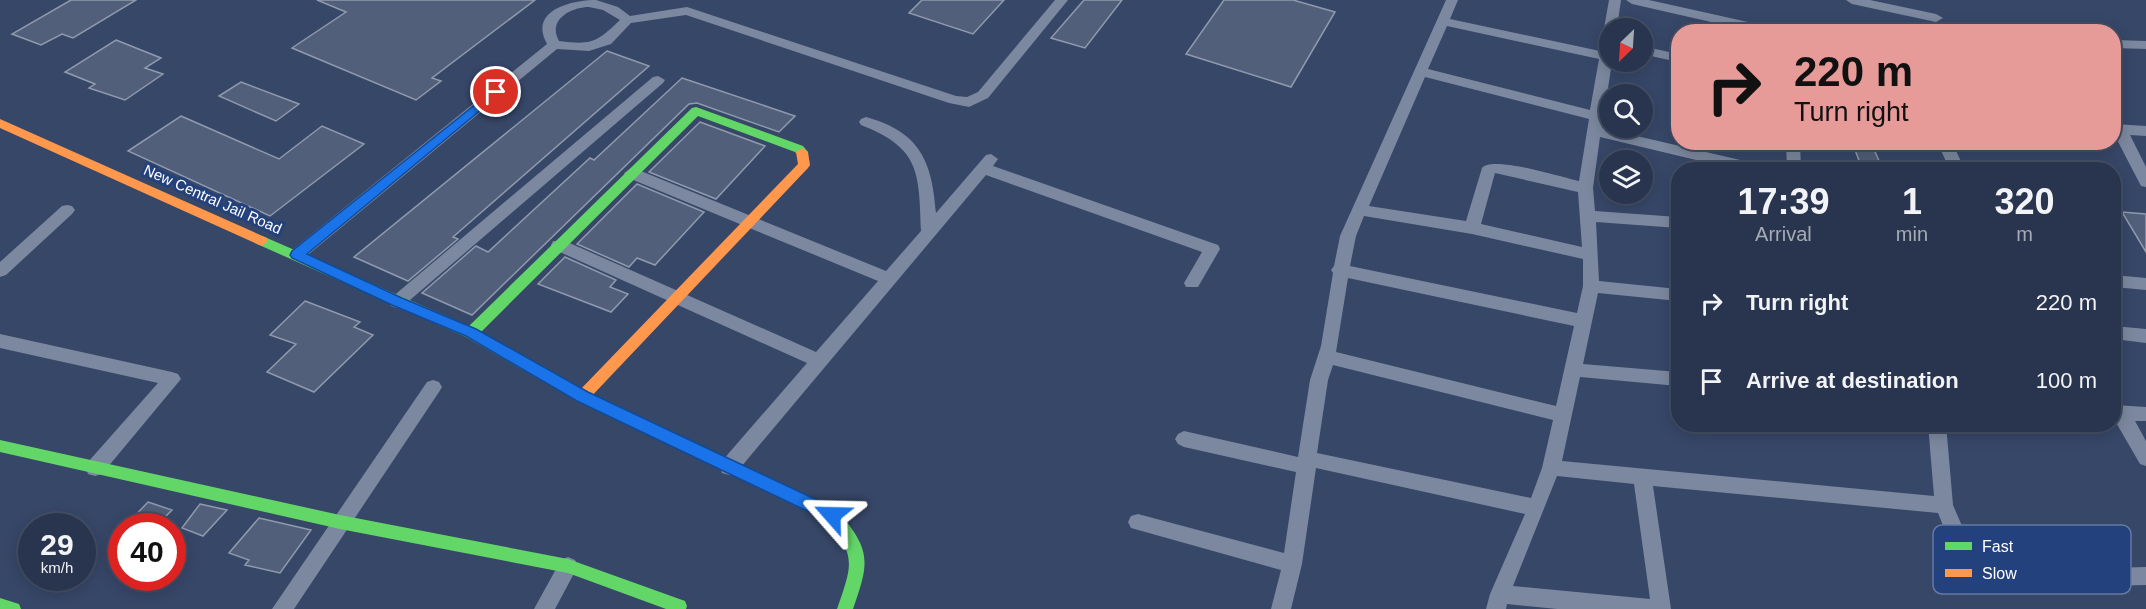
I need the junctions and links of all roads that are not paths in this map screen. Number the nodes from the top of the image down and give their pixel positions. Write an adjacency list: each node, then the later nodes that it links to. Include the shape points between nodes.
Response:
1 (1062, 0): 9 (street, via 983,95 969,102 687,11)
2 (1452, 0): 10 (street)
3 (1615, 0): 7 (street)
4 (1632, 0): 11 (street)
5 (1852, 0): 8 (street)
6 (575, 3): 9 (street, via 603,7 623,14); 14 (street, via 547,25 547,36)
7 (1612, 18)
8 (1936, 18)
9 (627, 20): 14 (street, via 606,41 584,48)
10 (1442, 21): 12 (street); 18 (street)
11 (1739, 24)
12 (1599, 39)
13 (2121, 44): 15 (street)
14 (554, 45): 41 (street)
15 (2146, 45)
16 (1653, 52): 17 (street)
17 (1671, 56)
18 (1419, 72): 23 (street); 34 (street)
19 (1604, 72): 23 (street)
20 (658, 80): 52 (street)
21 (0, 123): 41 (street, New Central Jail Road)
22 (866, 123): 39 (street, via 908,143 917,158 928,196)
23 (1595, 123): 27 (street); 32 (street)
24 (2121, 130): 25 (street)
25 (2146, 131)
26 (2121, 137): 31 (street)
27 (1671, 144)
28 (1691, 150): 29 (street)
29 (1734, 162)
30 (630, 173): 36 (street); 36 (street, via 696,111 798,149 804,165); 40 (street)
31 (2146, 182)
32 (1585, 188): 35 (street); 38 (street, via 1489,168)
33 (67, 210): 44 (street)
34 (1359, 210): 38 (street); 43 (street)
35 (1587, 216): 37 (street); 42 (street)
36 (749, 222): 45 (street); 51 (street)
37 (1671, 222)
38 (1473, 228): 42 (street)
39 (929, 231): 45 (street); 47 (street, via 987,164 1212,249)
40 (559, 245): 51 (street); 54 (street)
41 (297, 255): 52 (street, New Central Jail Road)
42 (1591, 255): 49 (street)
43 (1339, 270): 53 (street); 58 (street)
44 (0, 271)
45 (889, 279): 59 (street)
46 (2121, 282): 48 (street)
47 (1192, 283)
48 (2146, 284)
49 (1591, 286): 50 (street); 53 (street)
50 (1671, 294)
51 (676, 299): 59 (street); 63 (street)
52 (397, 302): 54 (street, New Central Jail Road)
53 (1582, 321): 60 (street)
54 (471, 333): 63 (street, New Central Jail Road)
55 (2121, 334): 56 (street)
56 (2146, 336)
57 (0, 341): 74 (street, via 172,379)
58 (1329, 357): 66 (street); 72 (street, via 1319,380)
59 (819, 360): 73 (street)
60 (1574, 370): 61 (street); 66 (street)
61 (1671, 378)
62 (433, 387): 79 (street)
63 (582, 397): 73 (street, New Central Jail Road)
64 (2121, 413): 65 (street)
65 (2146, 414)
66 (1563, 415): 75 (street)
67 (2121, 419): 71 (street)
68 (1938, 432): 77 (street)
69 (1184, 439): 72 (street)
70 (0, 446): 74 (street)
71 (2146, 458)
72 (1307, 463): 78 (street); 82 (street)
73 (729, 467): 92 (street, New Central Jail Road, via 832,515 853,537 862,560)
74 (95, 468): 79 (street)
75 (1551, 468): 76 (street); 78 (street)
76 (1642, 476): 77 (street); 95 (street)
77 (1944, 505): 81 (street)
78 (1538, 508): 86 (street)
79 (340, 522): 83 (street); 89 (street)
80 (1138, 522): 82 (street)
81 (1952, 525)
82 (1292, 564): 93 (street)
83 (568, 566): 90 (street); 91 (street, via 679,606)
84 (2131, 576): 85 (street)
85 (2146, 576)
86 (1498, 601): 94 (street)
87 (0, 606): 88 (street)
88 (13, 609)
89 (282, 609)
90 (544, 609)
91 (678, 609)
92 (845, 609)
93 (1281, 609)
94 (1651, 609)
95 (1661, 609)

